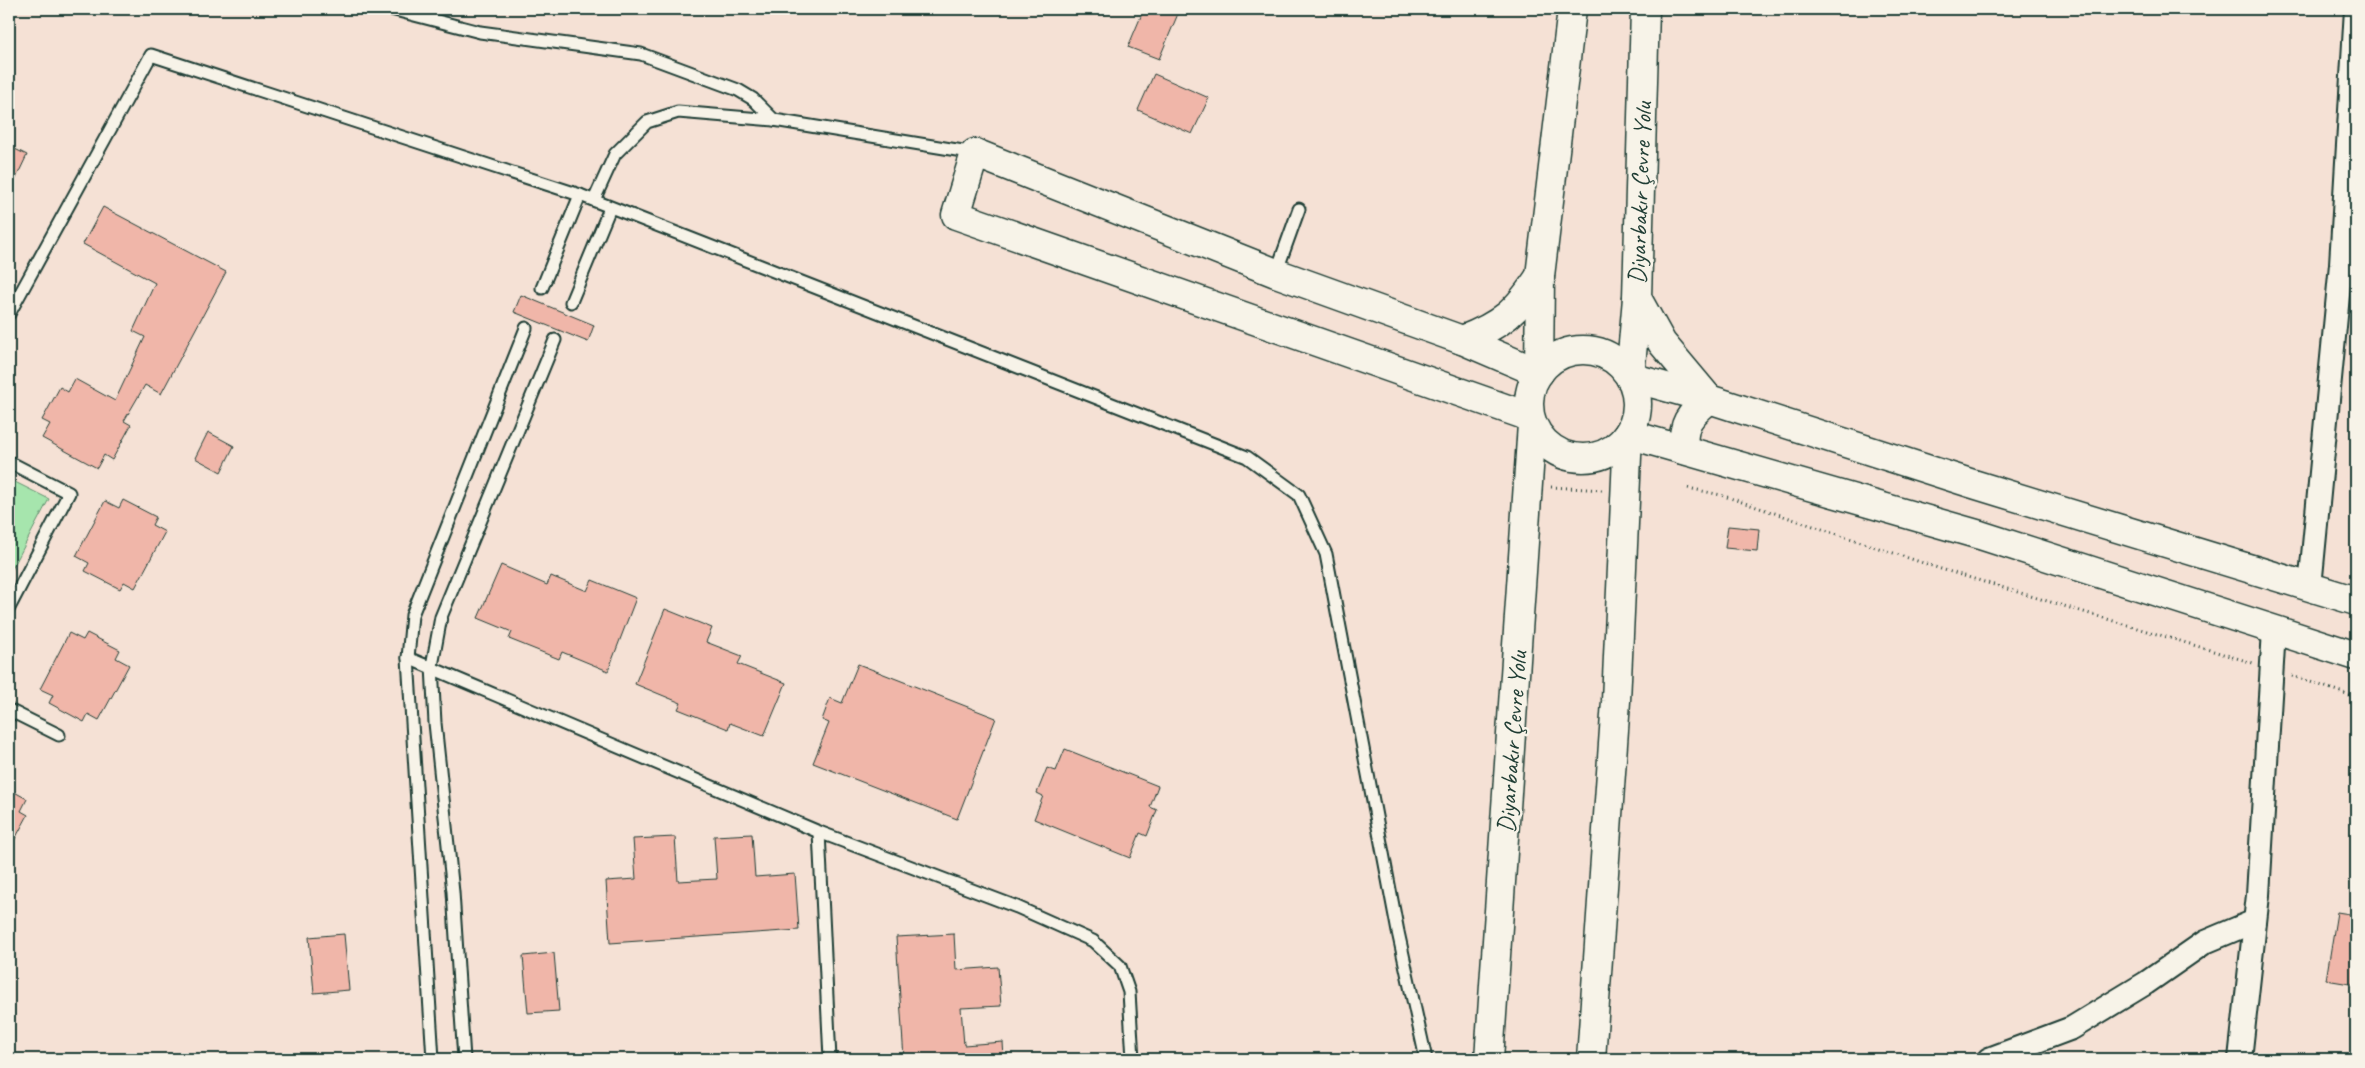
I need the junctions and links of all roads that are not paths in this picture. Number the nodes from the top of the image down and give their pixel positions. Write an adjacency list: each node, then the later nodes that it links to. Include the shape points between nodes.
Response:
1 (391, 9): 5 (lane, via 480,32 640,54 738,90 753,99)
2 (1572, 9): 12 (main road)
3 (1645, 9): 14 (main road, Diyarbakır Çevre Yolu)
4 (2356, 9): 27 (street, via 2341,264)
5 (774, 120): 6 (lane); 8 (lane, via 678,112 647,122 615,154)
6 (975, 153): 11 (main road); 23 (main road, via 956,214)
7 (580, 195): 8 (lane); 13 (lane); 16 (lane, via 151,55)
8 (594, 200): 9 (lane)
9 (610, 208): 15 (lane); 42 (lane, via 1247,456 1299,495 1326,554 1398,932)
10 (1299, 209): 11 (lane)
11 (1276, 273): 19 (main road)
12 (1540, 276): 19 (main road, via 1522,304 1502,321 1485,332); 20 (main road)
13 (542, 288)
14 (1637, 298): 21 (main road, Diyarbakır Çevre Yolu); 22 (main road, via 1662,342)
15 (571, 302)
16 (9, 314)
17 (526, 328): 32 (lane, via 412,615)
18 (555, 340): 33 (lane, via 441,617)
19 (1462, 340): 20 (main road)
20 (1539, 373): 21 (main road, via 1562,354 1577,350 1607,356); 23 (main road, via 1530,394)
21 (1630, 377): 22 (main road); 24 (main road, via 1636,390 1637,406)
22 (1709, 399): 25 (main road, via 1686,421); 27 (main road)
23 (1531, 420): 24 (main road, via 1550,447 1577,458 1592,458 1606,453); 43 (main road, Diyarbakır Çevre Yolu)
24 (1628, 434): 25 (main road); 44 (main road, via 1616,701)
25 (1683, 450): 30 (main road, via 1980,535)
26 (9, 462): 29 (lane, via 69,493)
27 (2310, 587): 28 (main road)
28 (2356, 601)
29 (9, 608)
30 (2274, 630): 31 (main road); 37 (street)
31 (2356, 656)
32 (408, 658): 33 (lane); 38 (lane)
33 (432, 666): 36 (lane); 39 (lane, via 453,892)
34 (9, 710): 35 (lane)
35 (58, 735)
36 (820, 832): 40 (lane); 41 (lane, via 1017,907 1093,942 1120,966 1129,992)
37 (2255, 921): 45 (street, via 2205,942 2072,1028); 46 (street)
38 (433, 1059)
39 (464, 1059)
40 (830, 1059)
41 (1133, 1059)
42 (1426, 1059)
43 (1490, 1059)
44 (1591, 1059)
45 (1990, 1059)
46 (2240, 1059)

